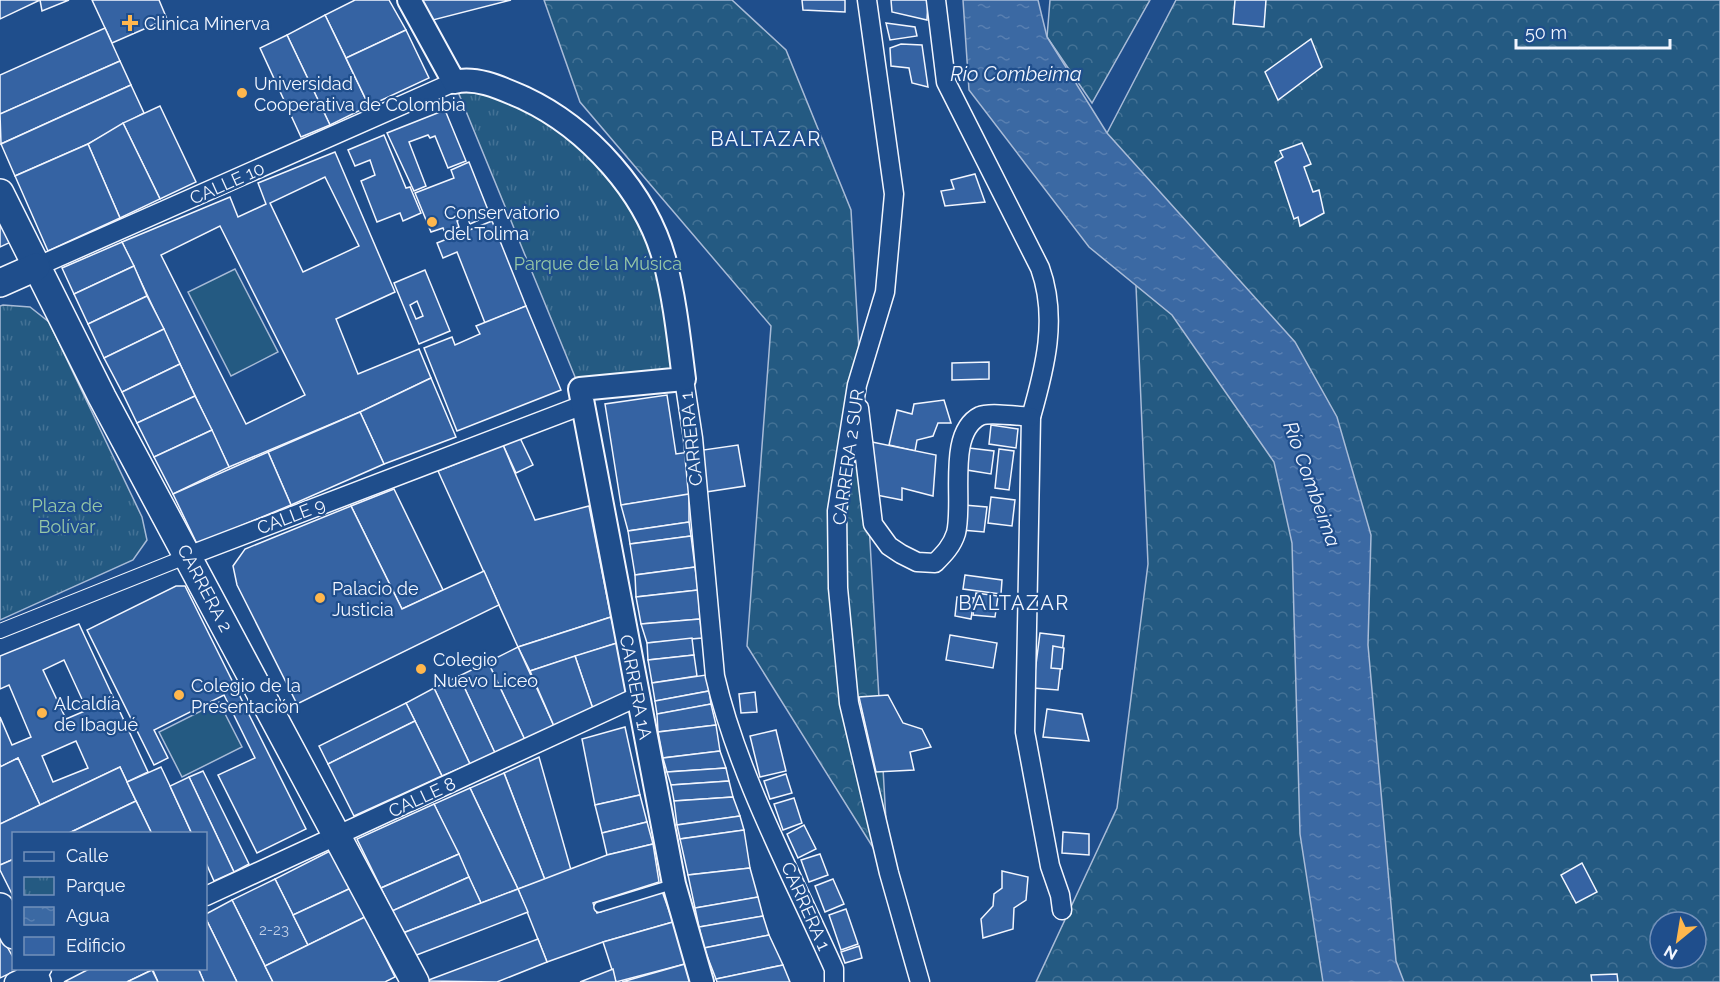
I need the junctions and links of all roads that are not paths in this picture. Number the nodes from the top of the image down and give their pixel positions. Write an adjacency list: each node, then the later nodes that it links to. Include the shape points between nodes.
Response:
1 (409, 0): 4 (street)
2 (867, 0): 9 (street, CARRERA 2 SUR, via 894,194 885,292)
3 (936, 0): 11 (street, via 946,82 1048,289 1046,367)
4 (454, 82): 6 (street, CALLE 10); 8 (street, CARRERA 1, via 484,84 536,104 565,122 610,165 646,217 665,261)
5 (0, 193): 6 (main road, CARRERA 2)
6 (36, 267): 7 (main road, CALLE 10); 12 (main road, CARRERA 2)
7 (0, 283)
8 (684, 379): 10 (street, CALLE 9); 24 (street, CARRERA 1, via 720,700 742,762 834,969)
9 (857, 386): 11 (street, via 873,524 889,546 917,562 935,563 948,550 956,532 960,444 968,425 982,415); 25 (street, CARRERA 2 SUR, via 837,511 838,588 849,703 889,873)
10 (582, 397): 12 (street, CALLE 9); 14 (street, CARRERA 1A)
11 (1030, 417): 20 (street, via 1025,732)
12 (188, 556): 13 (street, CALLE 9); 15 (main road, CARRERA 2)
13 (0, 631)
14 (637, 697): 15 (street, CALLE 8); 16 (street, CARRERA 1A)
15 (339, 836): 17 (street, CALLE 8); 22 (main road, CARRERA 2)
16 (674, 884): 18 (lane); 23 (street, CARRERA 1A)
17 (207, 896)
18 (599, 906)
19 (0, 908): 21 (main road)
20 (1062, 910)
21 (12, 931)
22 (415, 982)
23 (702, 982)
24 (834, 982)
25 (920, 982)

